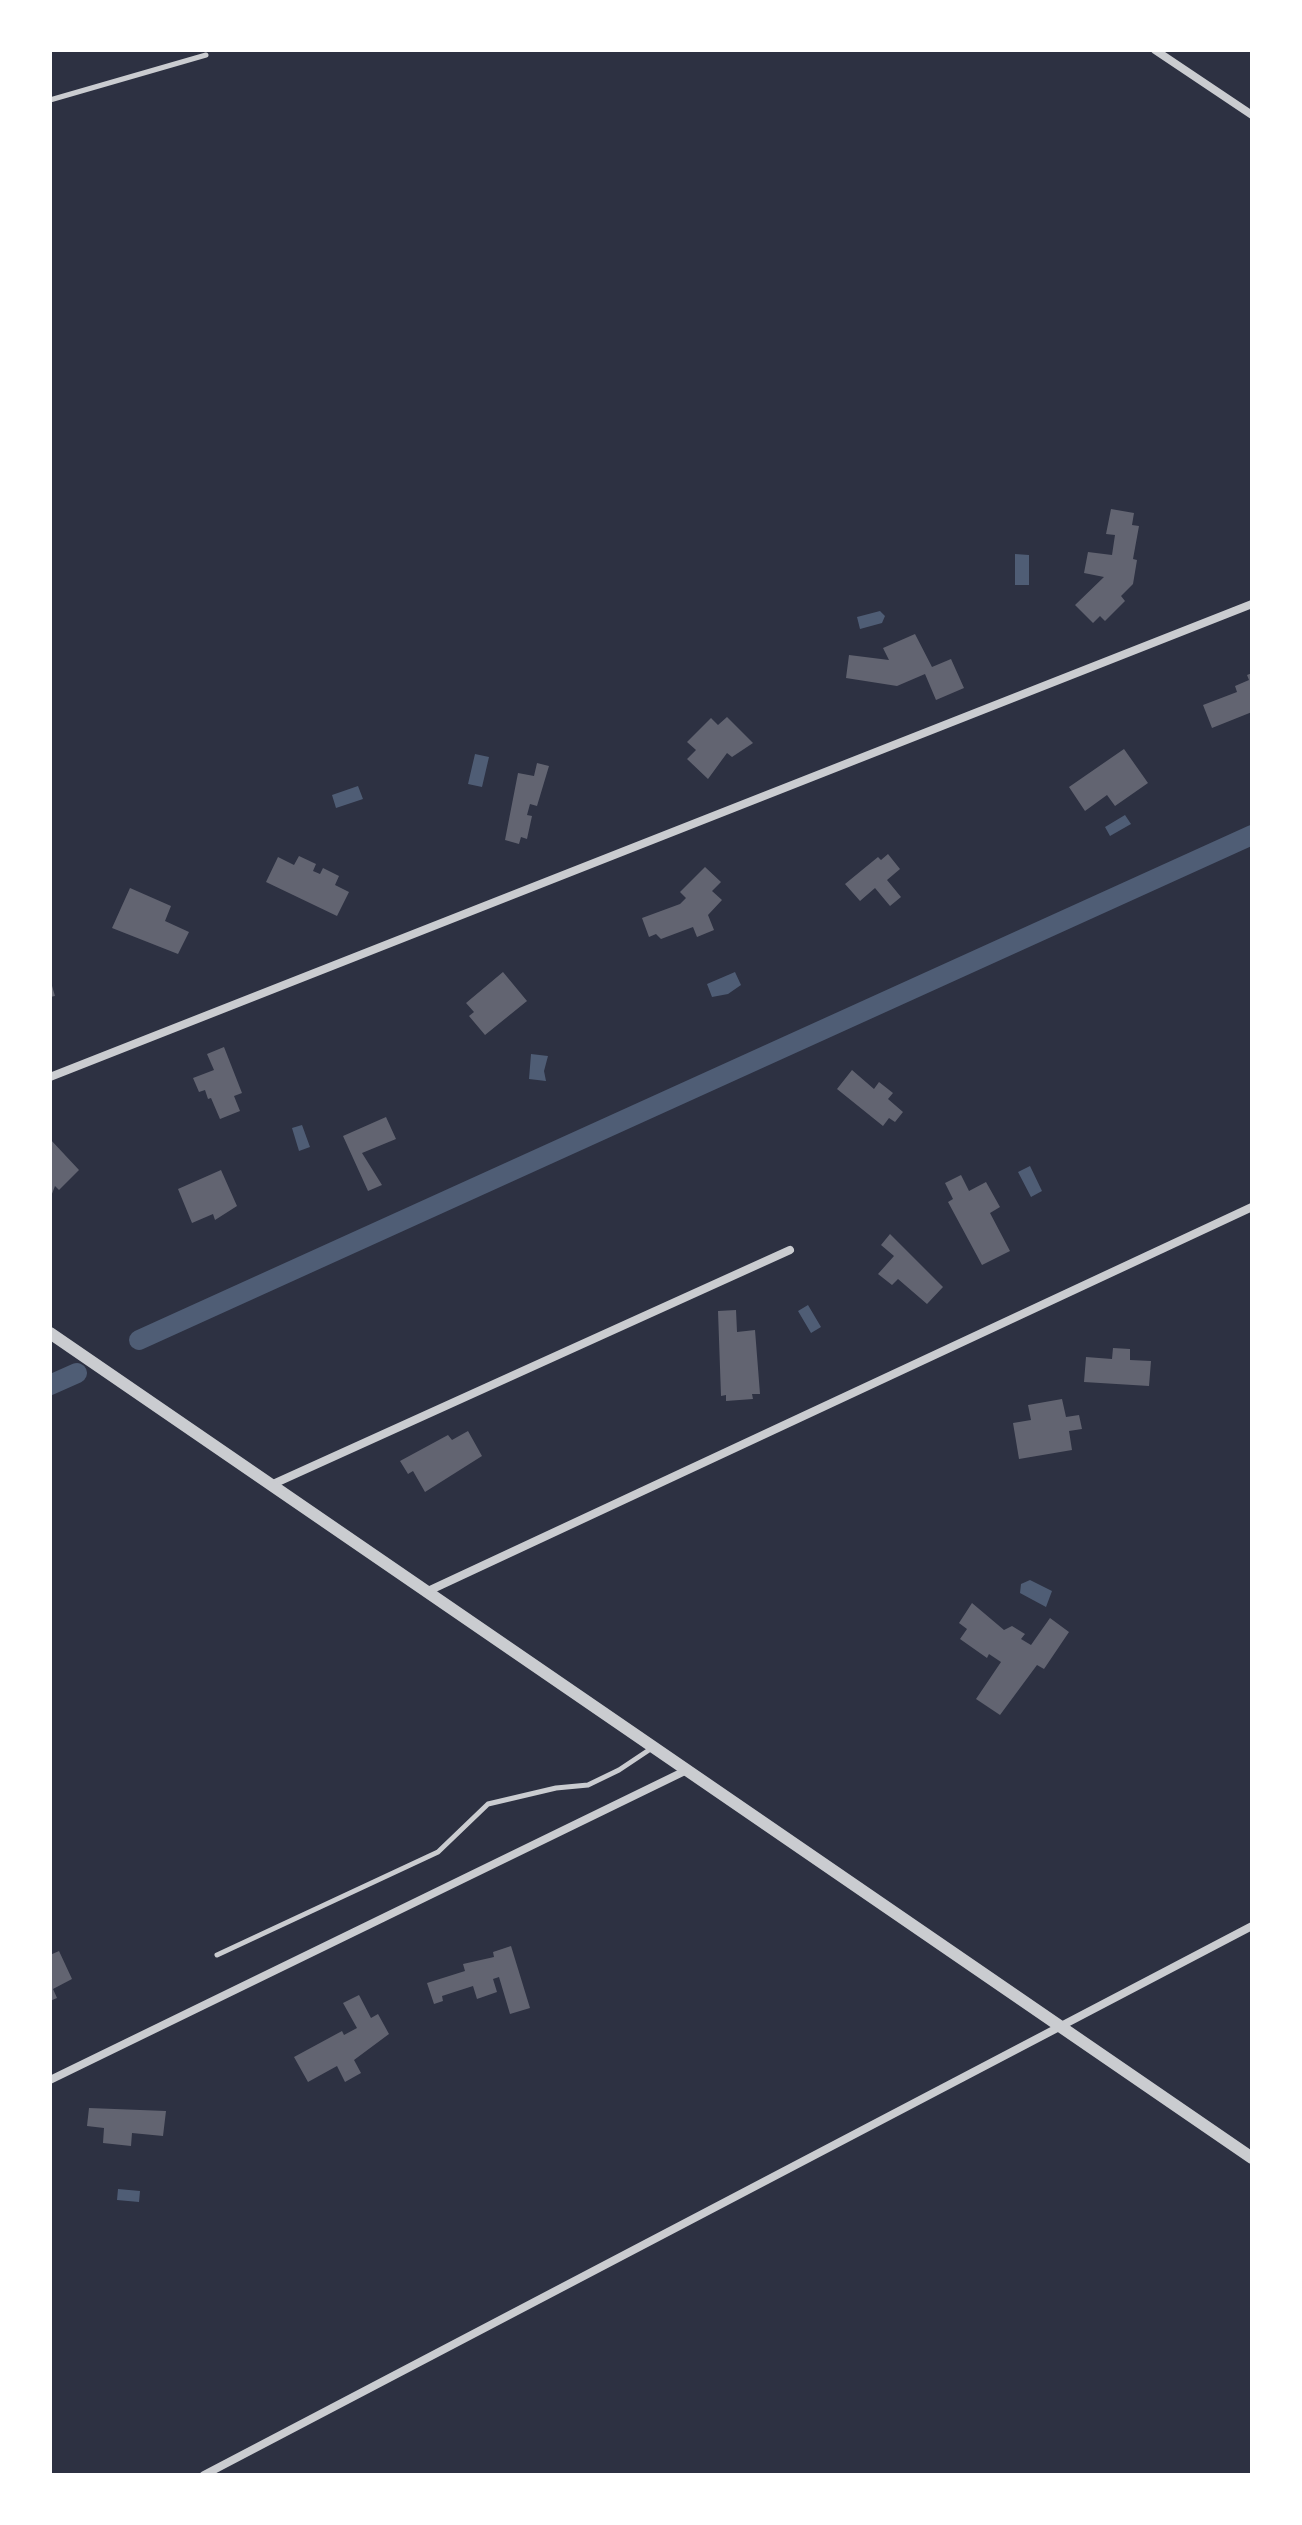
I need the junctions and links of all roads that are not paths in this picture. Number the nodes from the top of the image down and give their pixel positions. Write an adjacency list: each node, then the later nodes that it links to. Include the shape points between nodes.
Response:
1 (1155, 50): 4 (street)
2 (206, 55): 3 (lane)
3 (50, 100)
4 (1252, 115)
5 (1252, 604): 6 (street)
6 (50, 1077)
7 (1252, 1207): 11 (street)
8 (790, 1250): 10 (street)
9 (50, 1333): 10 (street)
10 (271, 1485): 11 (street)
11 (425, 1592): 12 (street)
12 (653, 1747): 13 (street); 15 (lane, via 588,1785 488,1804 438,1852)
13 (687, 1770): 16 (street); 17 (street)
14 (1252, 1926): 16 (street)
15 (217, 1955)
16 (1060, 2026): 18 (street); 19 (street)
17 (50, 2080)
18 (1252, 2158)
19 (204, 2475)

